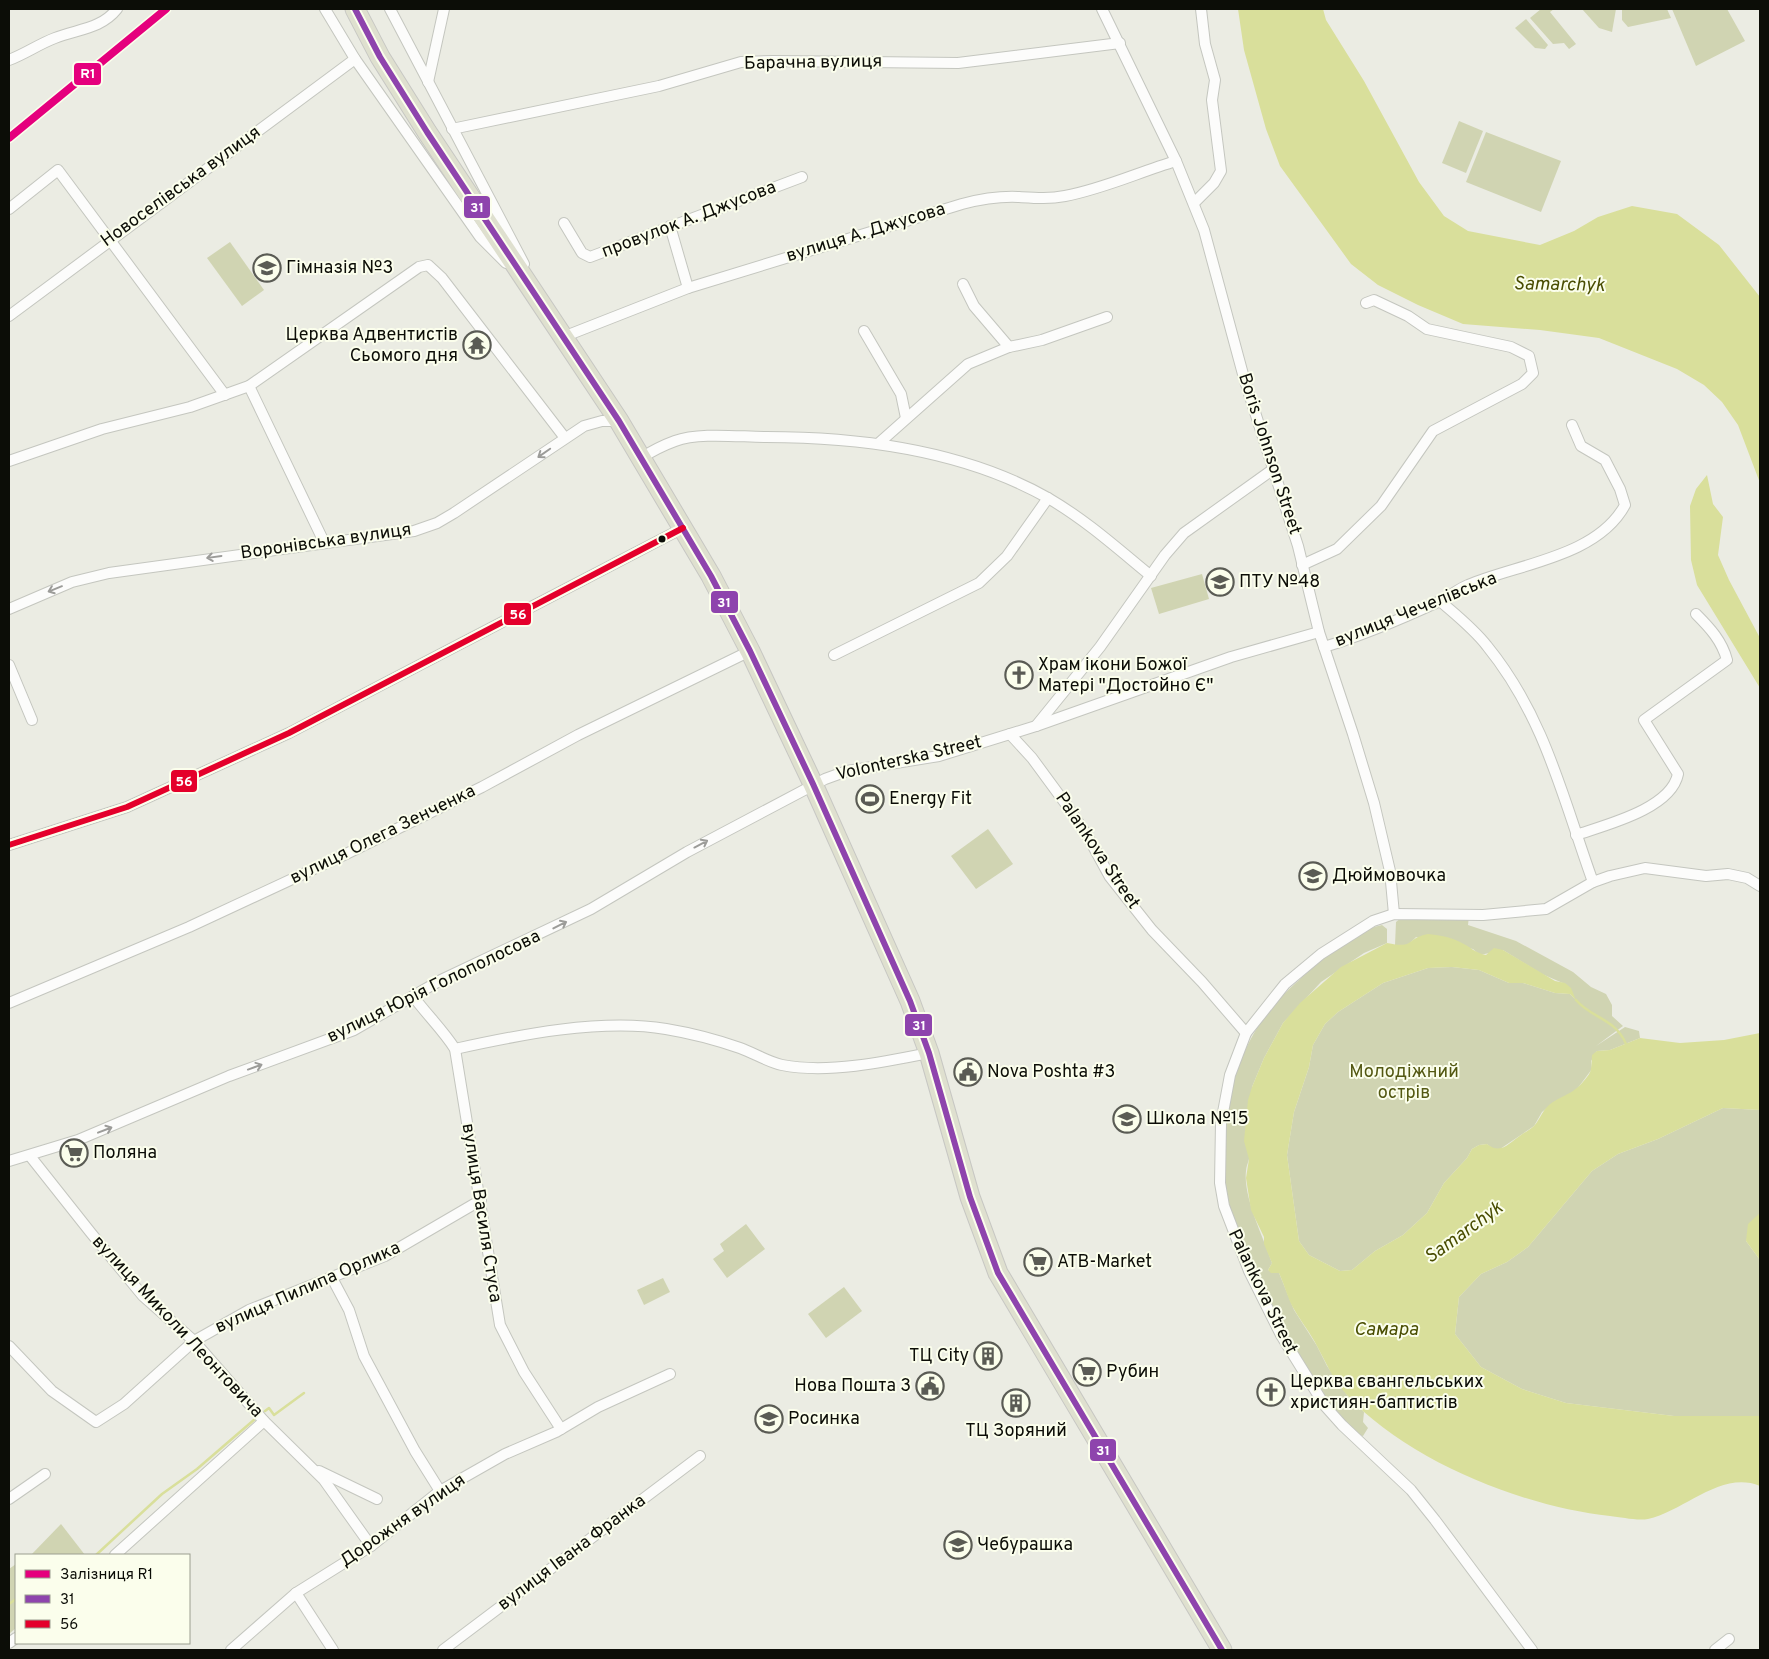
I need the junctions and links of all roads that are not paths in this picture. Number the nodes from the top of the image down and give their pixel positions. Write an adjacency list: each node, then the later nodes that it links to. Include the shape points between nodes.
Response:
1 (118, 9): 10 (street, via 93,28 54,38)
2 (325, 9): 9 (street)
3 (355, 9): 21 (highway, via 426,132)
4 (390, 9): 11 (street)
5 (444, 9): 11 (street)
6 (1102, 9): 8 (street, Boris Johnson Street)
7 (1201, 9): 15 (street, via 1205,44 1215,80 1212,100 1221,171)
8 (1120, 42): 12 (street, Барачна вулиця, via 958,63 741,62 659,86); 13 (street, Boris Johnson Street)
9 (355, 59): 19 (street, Новоселівська вулиця); 21 (street, via 480,237)
10 (9, 60)
11 (428, 82): 12 (street)
12 (452, 129): 21 (street, via 524,263)
13 (1176, 161): 15 (street, Boris Johnson Street); 22 (street, вулиця А. Джусова, via 1095,190 1065,196 1042,200 985,198)
14 (802, 177): 18 (street, провулок А. Джусова)
15 (1194, 203): 38 (street, Boris Johnson Street)
16 (9, 209): 19 (street, via 58,170)
17 (564, 223): 18 (street, провулок А. Джусова, via 582,253 590,258)
18 (670, 226): 22 (street)
19 (110, 239): 24 (street, Новоселівська вулиця); 30 (street)
20 (963, 284): 28 (street, via 974,306)
21 (527, 285): 27 (highway)
22 (688, 288): 27 (street, вулиця А. Джусова)
23 (1366, 303): 42 (street, via 1374,300 1427,328 1511,347 1529,356 1532,374 1522,384 1433,431 1381,506 1337,549)
24 (9, 316)
25 (1107, 317): 28 (street, via 1042,340)
26 (864, 331): 31 (street, via 901,394)
27 (563, 337): 32 (highway)
28 (1009, 347): 31 (street, via 968,364)
29 (249, 386): 30 (street); 34 (street, via 419,267 428,265 442,278); 41 (street)
30 (224, 395): 37 (street, via 102,429)
31 (906, 418): 35 (street)
32 (619, 421): 34 (street, Воронівська вулиця, via 584,426); 36 (highway)
33 (1572, 425): 44 (street, вулиця Чечелівська, via 1581,446 1605,460 1625,505 1621,513 1603,530 1553,558 1468,585)
34 (566, 438): 41 (street, Воронівська вулиця, one-way to 41, via 437,523 414,531)
35 (879, 443): 36 (street, via 816,437 696,438 677,440); 39 (street, via 942,456 995,474)
36 (642, 458): 40 (highway)
37 (9, 461)
38 (1272, 470): 42 (street, Boris Johnson Street); 43 (street, via 1184,533)
39 (1048, 498): 43 (street, via 1082,520); 50 (street, via 1007,556 979,584)
40 (683, 528): 49 (highway); 57 (street, via 289,733 127,807)
41 (324, 542): 45 (street, Воронівська вулиця, one-way to 45, via 109,573 72,582)
42 (1302, 565): 47 (street, Boris Johnson Street)
43 (1151, 576): 53 (street, via 1100,647)
44 (1440, 601): 48 (street, вулиця Чечелівська, via 1360,636); 56 (street, via 1487,645 1526,703 1553,762)
45 (9, 609)
46 (1696, 614): 56 (street, via 1711,629 1727,660 1644,720 1678,774 1676,783 1663,797 1630,816)
47 (1319, 632): 48 (street, Boris Johnson Street); 53 (street, Volonterska Street, via 1231,657)
48 (1324, 646): 60 (street, Boris Johnson Street, via 1374,803 1390,871)
49 (750, 652): 55 (highway); 62 (street, вулиця Олега Зенченка, via 578,735 346,854 189,927)
50 (834, 655)
51 (9, 665): 52 (street)
52 (32, 720)
53 (1036, 726): 54 (street, Volonterska Street)
54 (1010, 734): 55 (street, Volonterska Street, via 939,756 847,771); 63 (street, Palankova Street, via 1068,807 1110,877)
55 (813, 784): 61 (street, вулиця Юрія Голополосова, one-way to 55, via 591,909 686,852); 65 (highway, via 910,1001)
56 (1576, 835): 58 (street)
57 (9, 845)
58 (1593, 882): 59 (street, via 1645,868 1706,876 1728,874 1747,878); 60 (street, via 1546,909 1483,915)
59 (1760, 886)
60 (1394, 914): 63 (street, Palankova Street, via 1362,927 1321,954 1285,984)
61 (413, 996): 64 (street, вулиця Василя Стуса); 66 (street, вулиця Юрія Голополосова, one-way to 61, via 123,1123 229,1076 354,1030)
62 (9, 1003)
63 (1246, 1033): 89 (street, Palankova Street, via 1228,1084 1221,1123 1220,1183 1230,1229 1249,1271 1311,1386 1342,1425 1417,1498)
64 (456, 1049): 65 (street, via 519,1034 633,1027 675,1031 740,1048 781,1065 828,1068); 68 (street, вулиця Василя Стуса)
65 (929, 1053): 88 (highway, via 970,1197 998,1273)
66 (30, 1156): 67 (street, вулиця Юрія Голополосова); 70 (street, вулиця Миколи Леонтовича, via 143,1296)
67 (9, 1161)
68 (481, 1200): 69 (street, вулиця Пилипа Орлика, via 385,1256); 74 (street, вулиця Василя Стуса, via 494,1305 500,1325 524,1372)
69 (332, 1278): 70 (street, вулиця Пилипа Орлика, via 249,1310); 78 (street, via 349,1310 364,1356 415,1451)
70 (194, 1341): 71 (street, вулиця Пилипа Орлика, via 124,1404 96,1422 52,1391); 73 (street, вулиця Миколи Леонтовича)
71 (9, 1346)
72 (670, 1374): 74 (street, Дорожня вулиця)
73 (264, 1421): 76 (street, вулиця Миколи Леонтовича); 82 (street)
74 (561, 1429): 78 (street, Дорожня вулиця, via 505,1454)
75 (700, 1456): 87 (street, вулиця Івана Франка)
76 (311, 1468): 80 (street, вулиця Миколи Леонтовича); 81 (street, вулиця Миколи Леонтовича, via 324,1480)
77 (45, 1474): 79 (street)
78 (440, 1490): 81 (street, Дорожня вулиця)
79 (9, 1499)
80 (377, 1499)
81 (371, 1546): 83 (street, Дорожня вулиця)
82 (116, 1554)
83 (296, 1593): 85 (street, Дорожня вулиця); 86 (street)
84 (1729, 1639): 90 (street)
85 (231, 1650)
86 (333, 1650)
87 (443, 1650)
88 (1222, 1650)
89 (1532, 1650)
90 (1715, 1650)

